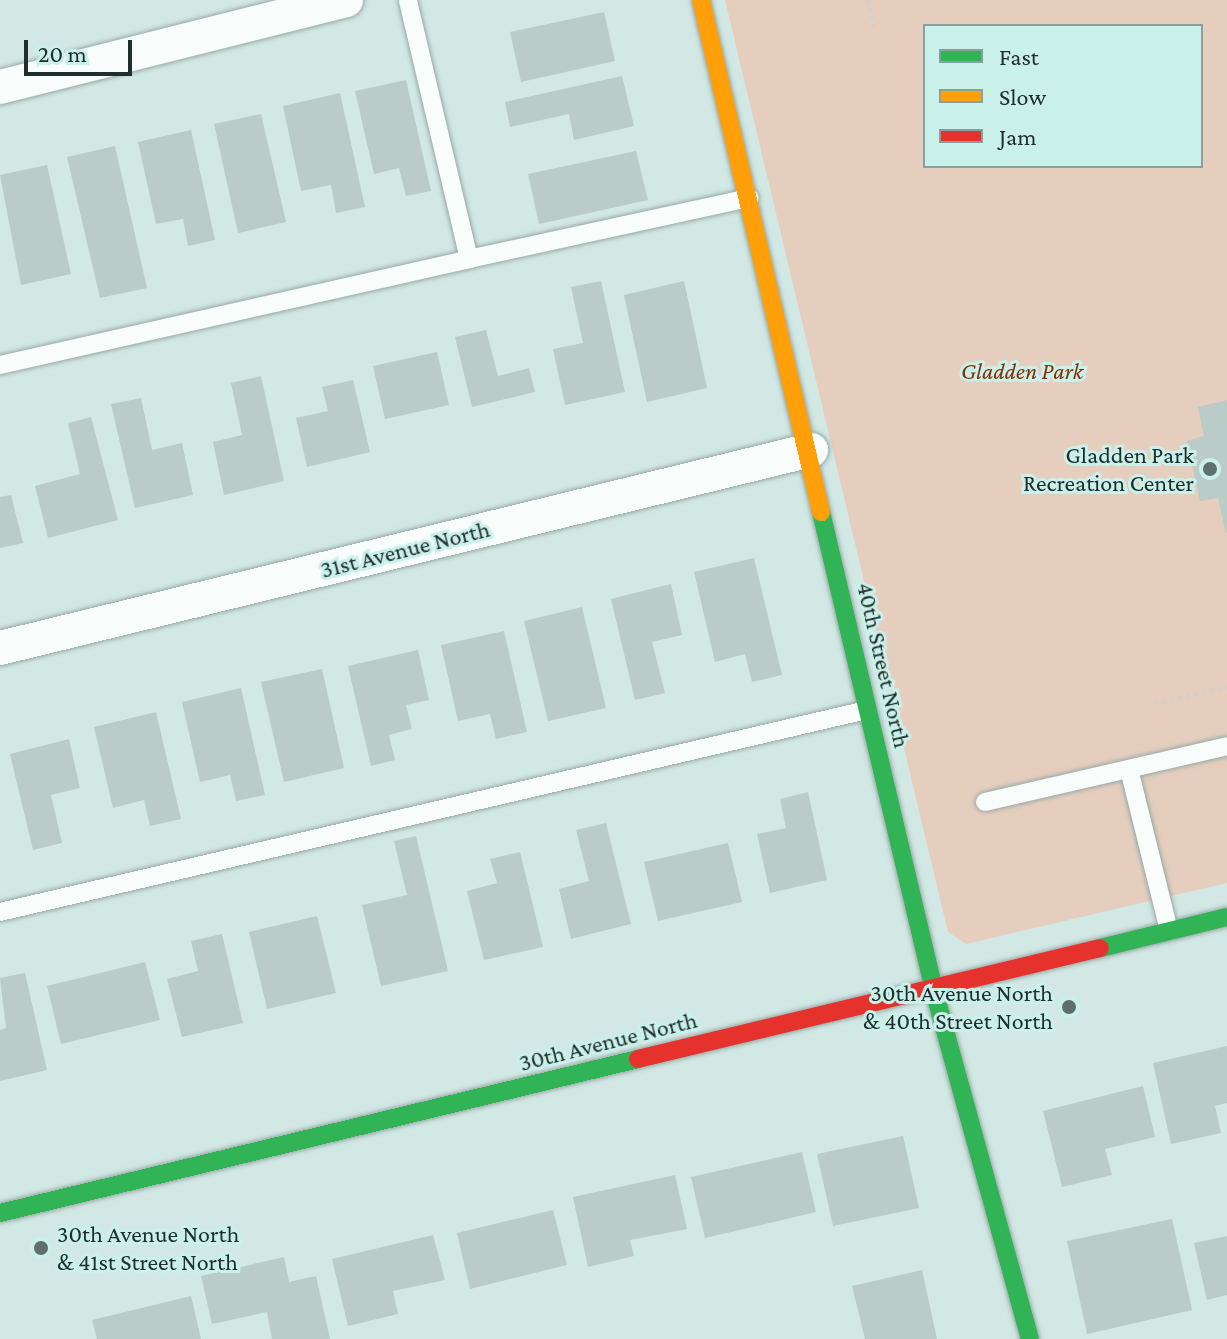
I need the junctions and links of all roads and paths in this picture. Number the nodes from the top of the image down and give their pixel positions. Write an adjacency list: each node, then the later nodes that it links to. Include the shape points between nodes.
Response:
1 (346, 0): 6 (street)
2 (408, 0): 8 (lane)
3 (701, 0): 7 (street, 40th Street North)
4 (868, 0): 5 (path)
5 (874, 26)
6 (0, 87)
7 (749, 198): 8 (lane); 10 (street, 40th Street North)
8 (469, 259): 9 (lane)
9 (0, 365)
10 (811, 450): 11 (street, 31st Avenue North); 14 (street, 40th Street North)
11 (0, 648)
12 (1227, 686): 13 (path)
13 (1156, 703)
14 (870, 709): 18 (lane); 21 (street, 40th Street North)
15 (1227, 746): 16 (lane)
16 (1129, 769): 17 (lane); 20 (lane)
17 (985, 802)
18 (0, 912)
19 (1227, 917): 20 (street, 30th Avenue North)
20 (1169, 931): 21 (street, 30th Avenue North)
21 (933, 987): 22 (street, 30th Avenue North); 23 (street, 40th Street North)
22 (0, 1213)
23 (1030, 1339)

